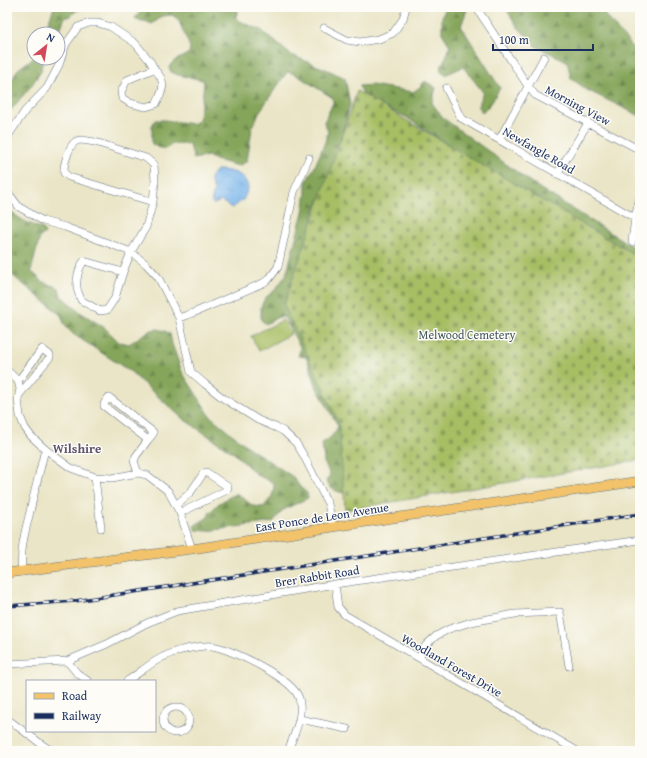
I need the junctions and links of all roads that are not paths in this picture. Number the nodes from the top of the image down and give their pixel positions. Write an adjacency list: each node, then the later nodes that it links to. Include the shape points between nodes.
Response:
1 (406, 7): 3 (street, via 393,33 378,40 347,40)
2 (476, 7): 6 (street, Morning View)
3 (324, 28)
4 (544, 57): 6 (street)
5 (156, 70): 5 (street, via 163,83 156,104 146,107 122,98 121,92 127,80); 9 (street, via 135,43 111,27 89,23 78,27 66,44 47,88 25,111)
6 (528, 86): 8 (street, Morning View, via 535,94); 10 (street)
7 (446, 88): 10 (street, Newfangle Road, via 461,118)
8 (588, 122): 11 (street, Morning View); 13 (street)
9 (7, 140)
10 (499, 140): 13 (street, Newfangle Road)
11 (640, 150)
12 (309, 158): 21 (street, via 294,192 278,267 269,279)
13 (557, 174): 17 (street, Newfangle Road)
14 (7, 191): 19 (street, via 19,207 43,222 65,227)
15 (640, 197): 17 (street)
16 (153, 202): 16 (street, via 69,177 64,173 64,168 74,143 82,140 95,142 146,158 154,165); 19 (street, via 146,228)
17 (635, 218): 18 (street)
18 (632, 242)
19 (131, 252): 20 (street); 21 (street, via 158,277)
20 (123, 272): 20 (street, via 84,261 77,278 81,300 100,311 108,310 115,298)
21 (179, 318): 32 (street, via 191,372 222,398 258,420 283,431 296,443 328,504)
22 (7, 370): 23 (street)
23 (18, 382): 24 (street); 24 (street, via 42,349 50,355)
24 (19, 395): 26 (street, via 20,416 25,428)
25 (148, 440): 25 (street, via 153,432 108,398 104,406); 27 (street, via 134,461)
26 (45, 449): 28 (street, via 71,468); 36 (street, via 22,543)
27 (138, 473): 28 (street, via 112,478); 30 (street, via 147,475 168,491)
28 (95, 477): 33 (street)
29 (640, 481): 32 (main road, East Ponce de Leon Avenue)
30 (176, 505): 31 (street); 31 (street, via 190,493 206,472 228,487 227,490)
31 (180, 513): 35 (street)
32 (332, 527): 35 (main road, East Ponce de Leon Avenue)
33 (101, 528)
34 (640, 540): 38 (street, Brer Rabbit Road)
35 (192, 549): 36 (main road, East Ponce de Leon Avenue)
36 (22, 572): 37 (main road, East Ponce de Leon Avenue)
37 (7, 573)
38 (335, 584): 39 (street, Woodland Forest Drive, via 338,607 345,615); 40 (street, Brer Rabbit Road, via 177,611)
39 (419, 658): 42 (street, via 426,645 449,629 515,614 560,612); 52 (street, Woodland Forest Drive)
40 (67, 661): 41 (street, Brer Rabbit Road); 43 (street)
41 (7, 664)
42 (569, 666)
43 (87, 680)
44 (129, 680): 47 (street, via 174,652 212,646 234,653 283,680 299,697)
45 (156, 716): 46 (street)
46 (164, 717)
47 (300, 719): 49 (street); 51 (street)
48 (7, 720): 50 (street)
49 (347, 729)
50 (52, 751)
51 (288, 751)
52 (577, 751)

